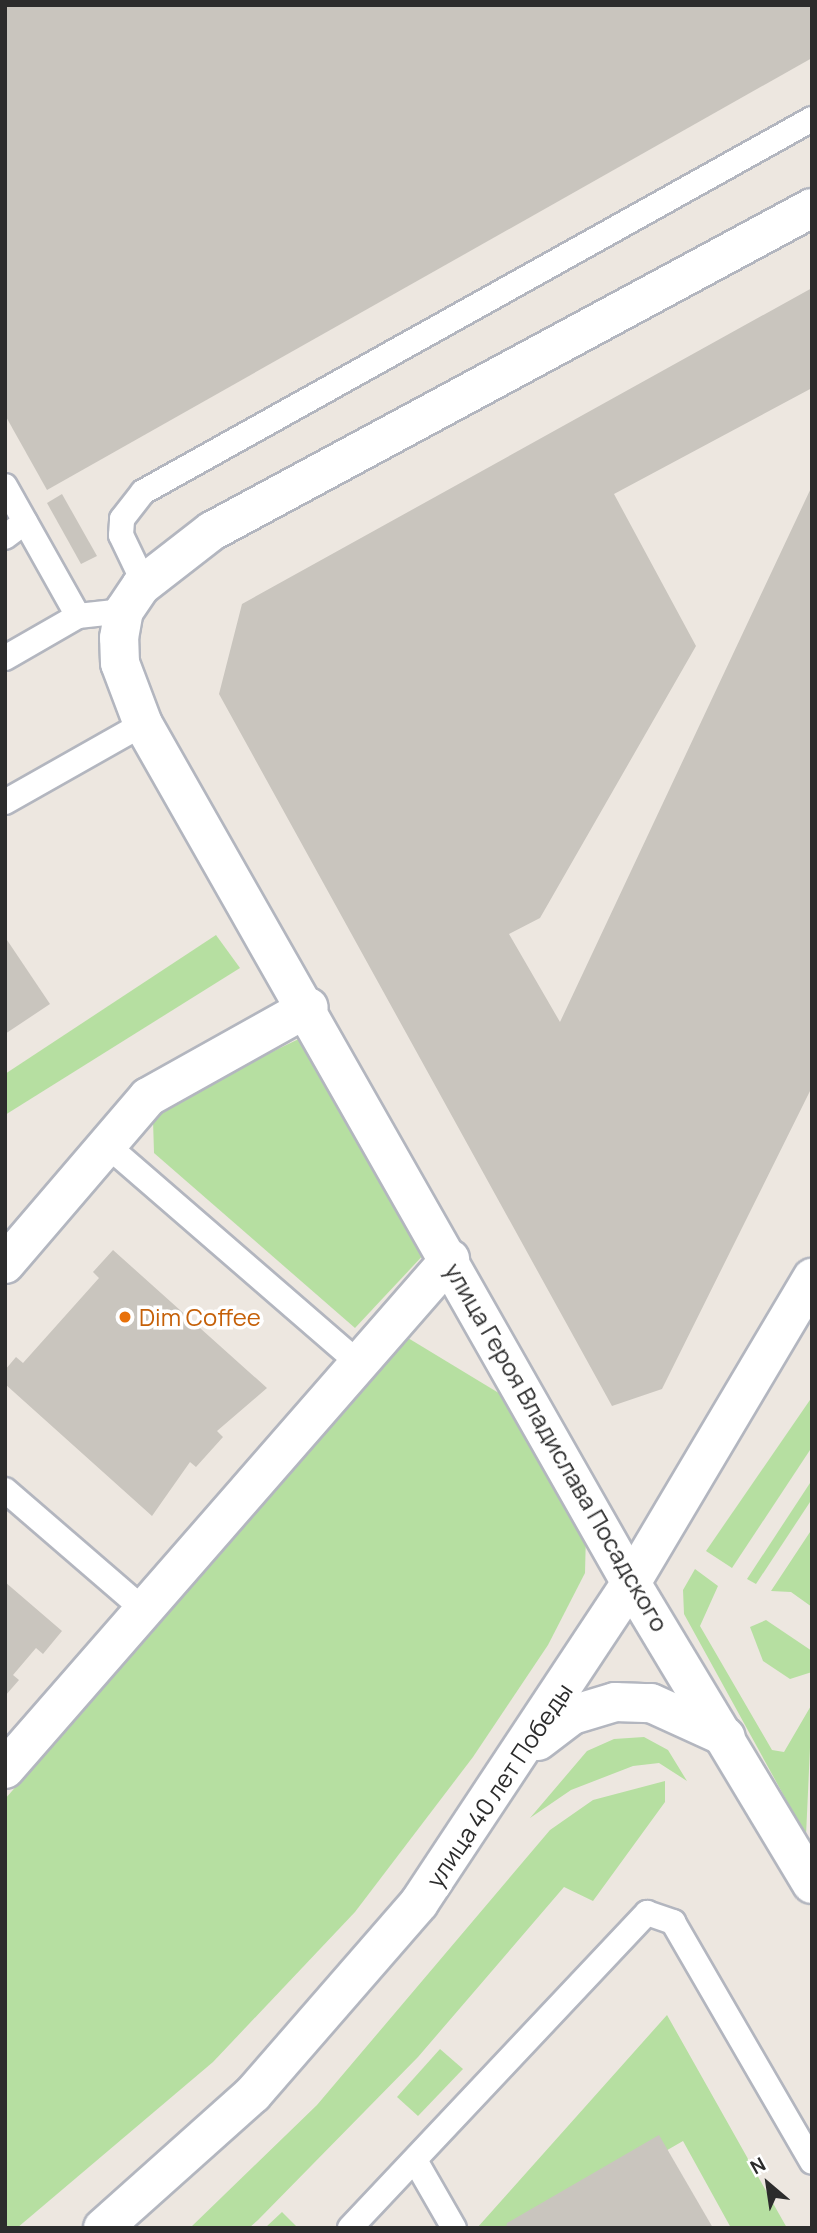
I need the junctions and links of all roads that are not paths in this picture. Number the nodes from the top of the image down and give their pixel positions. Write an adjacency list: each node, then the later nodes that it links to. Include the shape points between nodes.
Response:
1 (812, 119): 6 (lane, via 143,492 122,519)
2 (812, 208): 6 (street, via 212,531)
3 (5, 486): 4 (lane)
4 (25, 522): 5 (lane); 7 (lane)
5 (5, 537)
6 (134, 597): 7 (lane); 9 (street, улица Героя Владислава Посадского, via 120,663)
7 (78, 616): 8 (lane)
8 (5, 658)
9 (143, 724): 10 (lane); 11 (street, улица Героя Владислава Посадского)
10 (5, 802)
11 (309, 1007): 12 (street, via 148,1097); 13 (street, улица Героя Владислава Посадского)
12 (108, 1146): 14 (street); 16 (lane)
13 (450, 1259): 16 (street); 18 (street, улица Героя Владислава Посадского)
14 (5, 1264)
15 (812, 1278): 18 (street, улица 40 лет Победы)
16 (362, 1366): 19 (street)
17 (5, 1490): 19 (lane)
18 (631, 1583): 20 (street, улица Героя Владислава Посадского); 21 (street, улица 40 лет Победы)
19 (144, 1609): 22 (street)
20 (729, 1739): 21 (street, via 686,1714 615,1702 572,1715); 23 (street, улица Героя Владислава Посадского)
21 (523, 1753): 26 (street, улица 40 лет Победы, via 419,1903 253,2094)
22 (5, 1769)
23 (812, 1884)
24 (416, 2162): 25 (lane, via 635,1919 647,1913 673,1922); 27 (lane); 28 (lane)
25 (812, 2162)
26 (103, 2228)
27 (350, 2228)
28 (454, 2228)

